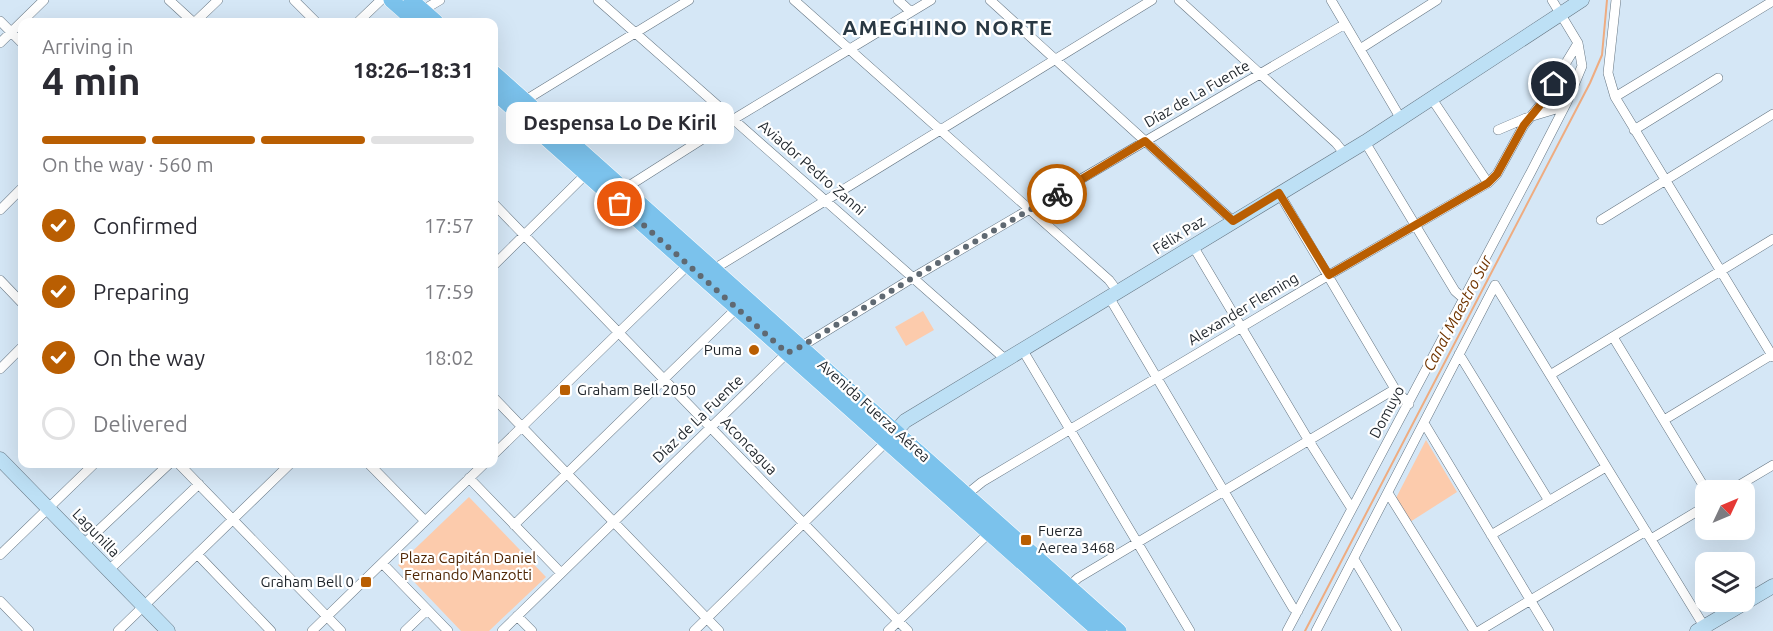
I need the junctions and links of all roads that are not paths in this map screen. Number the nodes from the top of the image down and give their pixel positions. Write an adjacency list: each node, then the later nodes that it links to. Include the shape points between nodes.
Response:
1 (44, 0): 26 (street)
2 (169, 0): 27 (street)
3 (218, 0): 28 (street)
4 (294, 0): 29 (street)
5 (381, 0): 30 (street)
6 (391, 0): 25 (main road)
7 (411, 0): 25 (main road)
8 (440, 0): 25 (street)
9 (598, 0): 35 (street, Aviador Pedro Zanni)
10 (689, 0): 35 (street)
11 (794, 0): 40 (street)
12 (898, 0): 23 (street)
13 (931, 0): 23 (street)
14 (990, 0): 41 (street)
15 (1152, 0): 41 (street)
16 (1179, 0): 42 (street)
17 (1331, 0): 32 (street)
18 (1437, 0): 39 (street)
19 (1552, 0): 24 (street)
20 (1582, 0): 24 (main road, Félix Paz)
21 (1616, 0): 46 (street, via 1608,73)
22 (1773, 1): 46 (street)
23 (910, 12): 40 (street)
24 (1560, 14): 38 (street); 47 (main road, Félix Paz)
25 (419, 16)
26 (26, 18)
27 (189, 18)
28 (198, 18)
29 (312, 18)
30 (361, 18)
31 (0, 21): 34 (street)
32 (1345, 24): 39 (street); 42 (street, Díaz de La Fuente)
33 (18, 26): 34 (street)
34 (12, 32): 36 (street); 37 (street)
35 (635, 32): 48 (street); 52 (street, Aviador Pedro Zanni)
36 (18, 39)
37 (0, 43)
38 (1578, 43): 49 (street, Domuyo, via 1582,66); 51 (street, Alexander Fleming)
39 (1360, 49): 53 (street)
40 (849, 50): 52 (street); 54 (street)
41 (1055, 59): 54 (street); 57 (street)
42 (1260, 74): 57 (street, Díaz de La Fuente); 59 (street)
43 (498, 77): 48 (main road, Avenida Fuerza Aérea)
44 (1718, 78): 56 (street)
45 (498, 96): 60 (main road, Avenida Fuerza Aérea)
46 (1615, 97): 56 (street)
47 (1432, 99): 53 (main road, Félix Paz); 62 (street)
48 (524, 100): 63 (main road, Avenida Fuerza Aérea)
49 (1567, 102): 51 (street); 84 (street, Domuyo)
50 (1773, 114): 61 (street)
51 (1531, 116): 55 (street); 62 (street, Alexander Fleming)
52 (734, 119): 63 (street); 66 (street, Aviador Pedro Zanni)
53 (1401, 119): 58 (main road, Félix Paz)
54 (940, 129): 66 (street); 69 (street)
55 (1498, 130)
56 (1634, 130): 61 (street)
57 (1145, 141): 69 (street, Díaz de La Fuente); 71 (street)
58 (1365, 142): 59 (main road, Félix Paz); 72 (street)
59 (1344, 153): 65 (main road, Félix Paz)
60 (586, 174): 73 (street); 77 (main road, Avenida Fuerza Aérea)
61 (1665, 180): 70 (street); 79 (street)
62 (1488, 183): 72 (street, Alexander Fleming)
63 (624, 189): 78 (main road, Avenida Fuerza Aérea)
64 (18, 192): 68 (street)
65 (1279, 193): 71 (main road, Félix Paz); 80 (street)
66 (826, 200): 78 (street); 81 (street, Aviador Pedro Zanni)
67 (498, 208): 73 (street, Aconcagua)
68 (0, 210)
69 (1030, 210): 81 (street, Díaz de La Fuente); 83 (street, via 1109,280)
70 (1601, 220)
71 (1233, 221): 75 (main road, Félix Paz)
72 (1415, 225): 80 (street, Alexander Fleming); 84 (street, via 1455,291)
73 (524, 236): 76 (street); 88 (street, Aconcagua)
74 (1773, 239): 79 (street)
75 (1193, 246): 83 (main road, Félix Paz); 87 (street)
76 (498, 261)
77 (688, 265): 86 (main road, Avenida Fuerza Aérea); 88 (street)
78 (714, 269): 90 (main road, Avenida Fuerza Aérea)
79 (1720, 271): 89 (street); 95 (street)
80 (1329, 275): 87 (street, Alexander Fleming); 101 (street)
81 (914, 277): 90 (street, Díaz de La Fuente); 96 (street, Aviador Pedro Zanni)
82 (0, 280): 85 (street)
83 (1113, 294): 91 (main road, Félix Paz); 99 (street)
84 (1464, 298): 103 (street, Domuyo)
85 (18, 299)
86 (737, 308): 93 (main road, Avenida Fuerza Aérea); 100 (street)
87 (1241, 327): 99 (street, Alexander Fleming); 110 (street)
88 (618, 333): 100 (street, Aconcagua); 106 (street)
89 (1613, 337): 98 (street); 104 (street)
90 (802, 346): 93 (street, Díaz de La Fuente); 109 (main road, Avenida Fuerza Aérea)
91 (1022, 349): 96 (main road, Félix Paz); 108 (street)
92 (18, 351): 97 (street)
93 (787, 353): 107 (street, Díaz de La Fuente); 109 (main road, Avenida Fuerza Aérea)
94 (1460, 354): 98 (street, via 1495,285); 105 (street); 129 (street)
95 (1773, 355): 104 (street)
96 (1005, 359): 109 (main road, Félix Paz, via 905,420)
97 (0, 369)
98 (1550, 375): 114 (street)
99 (1157, 379): 108 (street, Alexander Fleming); 126 (street)
100 (664, 380): 107 (street, Aconcagua); 121 (street)
101 (1395, 389): 103 (street); 110 (street)
102 (498, 402): 106 (street)
103 (1409, 404): 131 (street, Domuyo)
104 (1664, 420): 123 (street)
105 (1424, 423): 127 (street); 139 (street)
106 (522, 427): 111 (street); 121 (street)
107 (710, 428): 135 (street, Díaz de La Fuente); 136 (street, Aconcagua)
108 (1070, 430): 128 (street, Alexander Fleming); 141 (street)
109 (891, 436): 128 (main road, Avenida Fuerza Aérea); 136 (street); 138 (main road, Avenida Fuerza Aérea)
110 (1309, 441): 126 (street); 131 (street)
111 (498, 450)
112 (0, 459): 130 (main road, Lagunilla)
113 (1773, 465): 124 (street)
114 (1606, 467): 129 (street); 140 (street)
115 (90, 468): 130 (street)
116 (165, 468): 142 (street)
117 (183, 468): 125 (street)
118 (286, 468): 133 (street)
119 (373, 468): 134 (street)
120 (480, 468): 122 (street)
121 (567, 474): 135 (street); 137 (street)
122 (469, 478): 134 (street); 137 (street)
123 (1700, 480)
124 (1748, 480)
125 (199, 484): 133 (street); 147 (street)
126 (1225, 491): 141 (street); 155 (street)
127 (1388, 493): 145 (street); 181 (street)
128 (966, 495): 138 (main road, Avenida Fuerza Aérea)
129 (1548, 501): 139 (street)
130 (48, 508): 142 (main road, Lagunilla); 144 (street)
131 (1352, 509): 155 (street, Domuyo)
132 (1695, 512): 140 (street)
133 (232, 519): 143 (street); 156 (street)
134 (425, 521): 146 (street)
135 (614, 522): 148 (street, Díaz de La Fuente); 158 (street)
136 (804, 524): 158 (street); 159 (street, Aconcagua)
137 (514, 525): 148 (street)
138 (993, 528): 149 (main road, Avenida Fuerza Aérea); 159 (street); 160 (main road, Avenida Fuerza Aérea)
139 (1491, 535): 151 (street)
140 (1648, 535): 151 (street); 161 (street)
141 (1138, 543): 149 (street); 177 (street)
142 (84, 544): 147 (main road, Lagunilla)
143 (197, 554): 153 (street); 165 (street)
144 (0, 555)
145 (1354, 559): 179 (street); 180 (street)
146 (382, 563): 154 (street); 156 (street)
147 (109, 570): 153 (main road, Lagunilla)
148 (561, 573): 157 (street, Díaz de La Fuente)
149 (1069, 586): 176 (main road, Avenida Fuerza Aérea)
150 (1773, 586): 161 (main road)
151 (1531, 600): 182 (street); 183 (street)
152 (0, 601): 162 (street)
153 (144, 606): 163 (street); 164 (main road, Lagunilla)
154 (427, 610): 168 (street); 169 (street)
155 (1298, 611): 178 (street, Domuyo)
156 (327, 616): 166 (street); 167 (street)
157 (517, 616): 170 (street, Díaz de La Fuente); 171 (street)
158 (707, 618): 172 (street); 173 (street)
159 (898, 621): 174 (street); 175 (street, Aconcagua)
160 (1093, 629)
161 (1703, 630)
162 (29, 631)
163 (118, 631)
164 (168, 631)
165 (271, 631)
166 (312, 631)
167 (341, 631)
168 (405, 631)
169 (448, 631)
170 (502, 631)
171 (532, 631)
172 (694, 631)
173 (719, 631)
174 (888, 631)
175 (908, 631)
176 (1119, 631)
177 (1190, 631)
178 (1287, 631)
179 (1316, 631)
180 (1396, 631)
181 (1474, 631)
182 (1479, 631)
183 (1549, 631)

